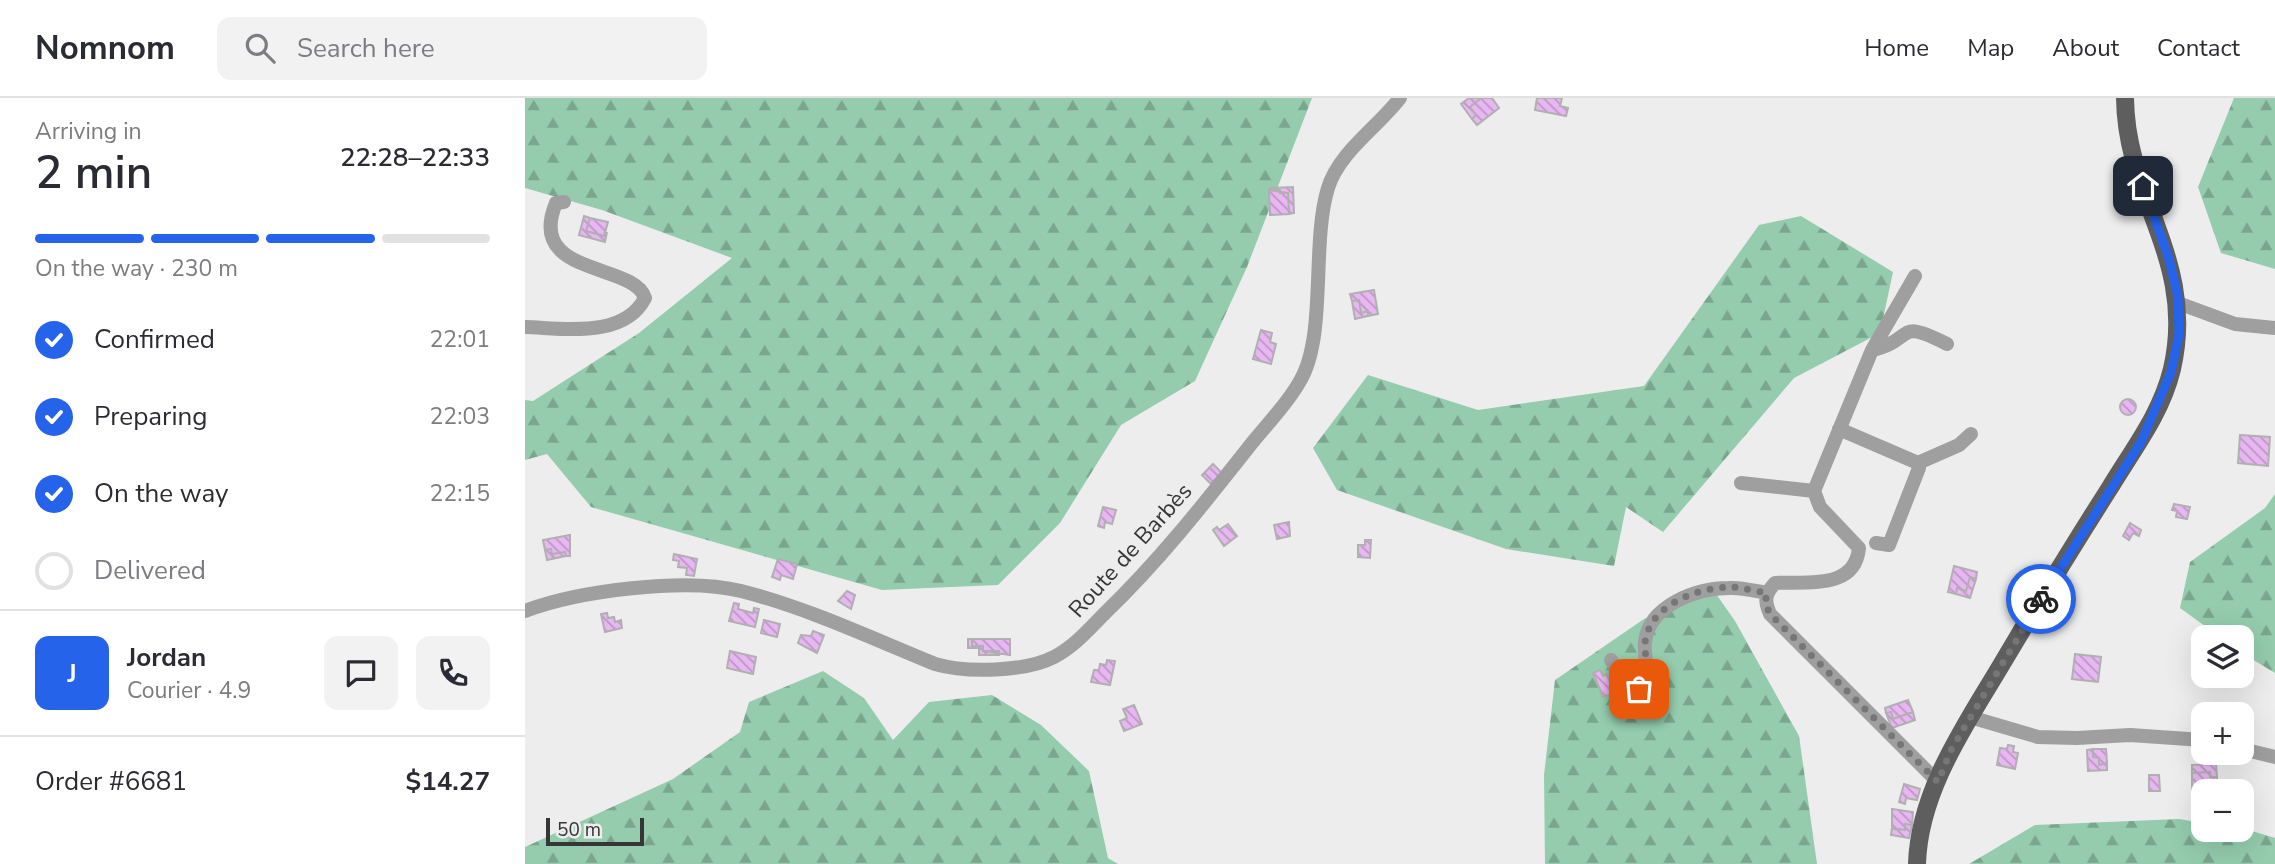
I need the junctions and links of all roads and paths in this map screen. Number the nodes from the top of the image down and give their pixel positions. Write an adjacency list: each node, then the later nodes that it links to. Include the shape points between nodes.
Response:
1 (1400, 98): 17 (street, Route de Barbès, via 1340,163 1328,187 1320,225 1311,343 1301,380 1128,591 1078,640 1052,658 958,671 799,608 738,590 710,587 623,590)
2 (2125, 98): 5 (main road, via 2125,129 2169,259)
3 (564, 202): 6 (street, via 543,218 541,235 547,251 566,264 633,282 643,289 645,298 640,308 624,319 604,326)
4 (1915, 276): 9 (street)
5 (2178, 303): 7 (street, via 2235,324); 19 (main road, via 2179,334 2171,372 2153,418)
6 (525, 327)
7 (2275, 328)
8 (1947, 344): 9 (street, via 1914,329 1906,330 1890,346)
9 (1872, 350): 10 (street)
10 (1839, 429): 12 (street); 14 (street)
11 (1971, 434): 12 (street, via 1959,445)
12 (1918, 463): 15 (street, via 1889,545)
13 (1741, 483): 14 (street)
14 (1814, 491): 16 (street, via 1820,507 1859,548 1858,559 1842,579 1775,583)
15 (1876, 543)
16 (1767, 593): 18 (street, via 1731,587 1676,600 1655,619 1645,640 1647,677 1639,689 1631,689); 23 (street, via 1770,614)
17 (525, 611)
18 (1611, 660)
19 (1970, 718): 20 (street, via 2038,737); 23 (main road)
20 (2191, 739)
21 (2254, 752): 22 (street)
22 (2275, 757)
23 (1938, 782): 24 (main road, via 1926,811)
24 (1917, 864)

